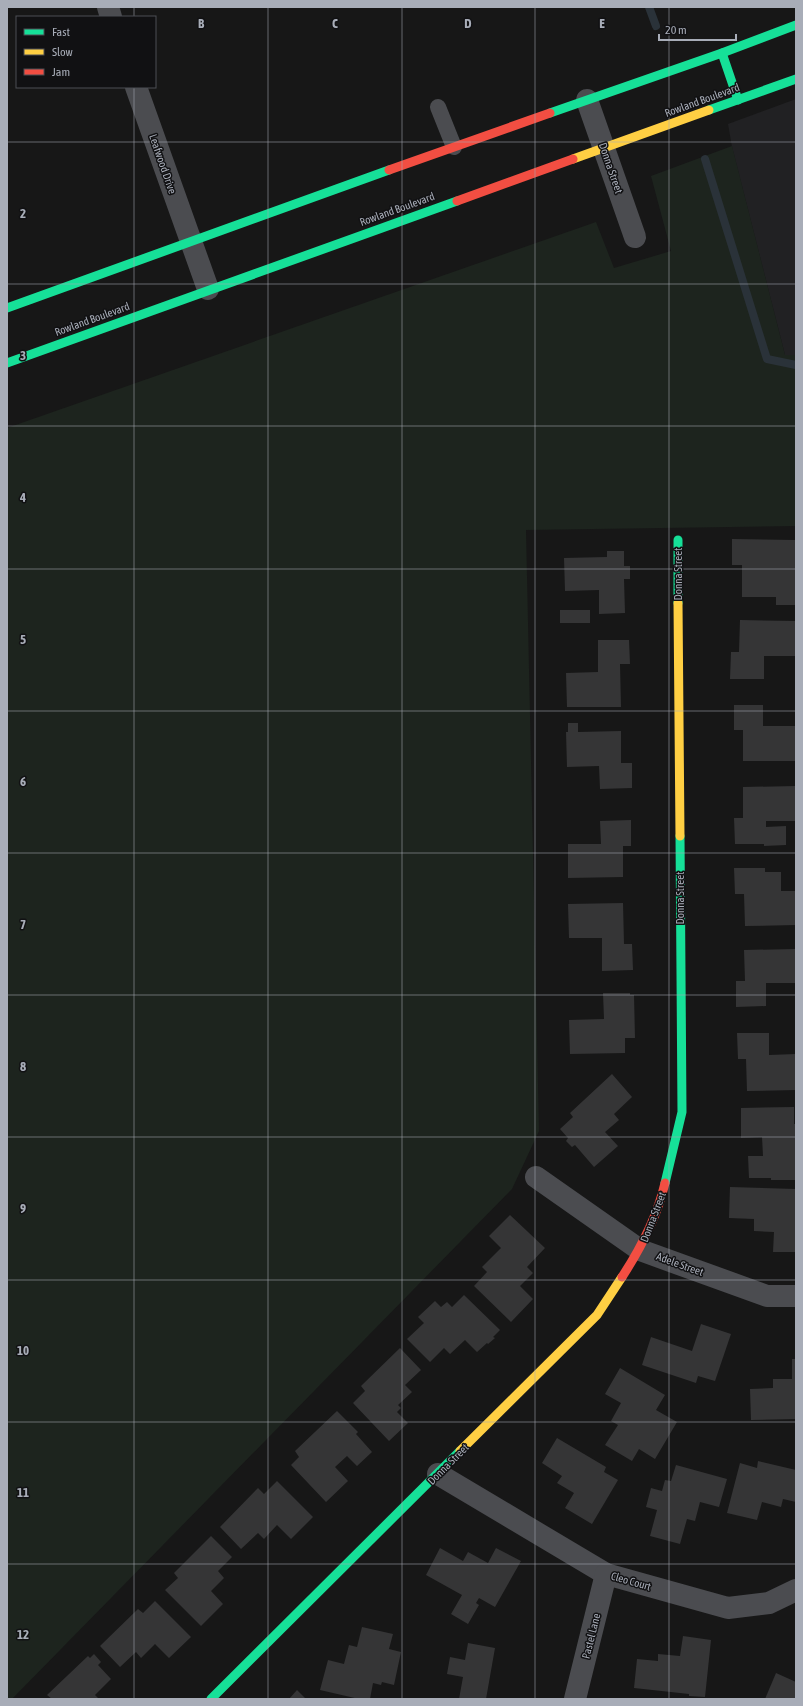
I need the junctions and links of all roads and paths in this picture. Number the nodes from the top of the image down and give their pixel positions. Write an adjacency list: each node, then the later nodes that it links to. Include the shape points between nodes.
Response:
1 (796, 25): 2 (main road)
2 (722, 53): 5 (main road); 6 (main road)
3 (796, 79): 6 (main road, Rowland Boulevard)
4 (136, 88): 11 (street, Leafwood Drive)
5 (587, 100): 8 (main road); 9 (street, Donna Street)
6 (738, 100): 9 (main road, Rowland Boulevard)
7 (438, 107): 8 (lane)
8 (454, 147): 11 (main road)
9 (604, 148): 10 (street, Donna Street); 12 (main road, Rowland Boulevard)
10 (635, 237)
11 (190, 241): 12 (street, Leafwood Drive); 13 (main road)
12 (208, 289): 14 (main road, Rowland Boulevard)
13 (7, 308)
14 (7, 363)
15 (678, 540): 17 (main road, Donna Street, via 682,1112 661,1201)
16 (536, 1177): 17 (street, Adele Street)
17 (640, 1250): 18 (street, Adele Street, via 767,1296); 19 (main road, Donna Street, via 597,1315)
18 (796, 1296)
19 (438, 1474): 20 (street, Cleo Court); 22 (main road, Donna Street)
20 (606, 1574): 21 (street, Cleo Court, via 728,1608 769,1603); 23 (street, Pastel Lane)
21 (796, 1590)
22 (211, 1699)
23 (575, 1699)

